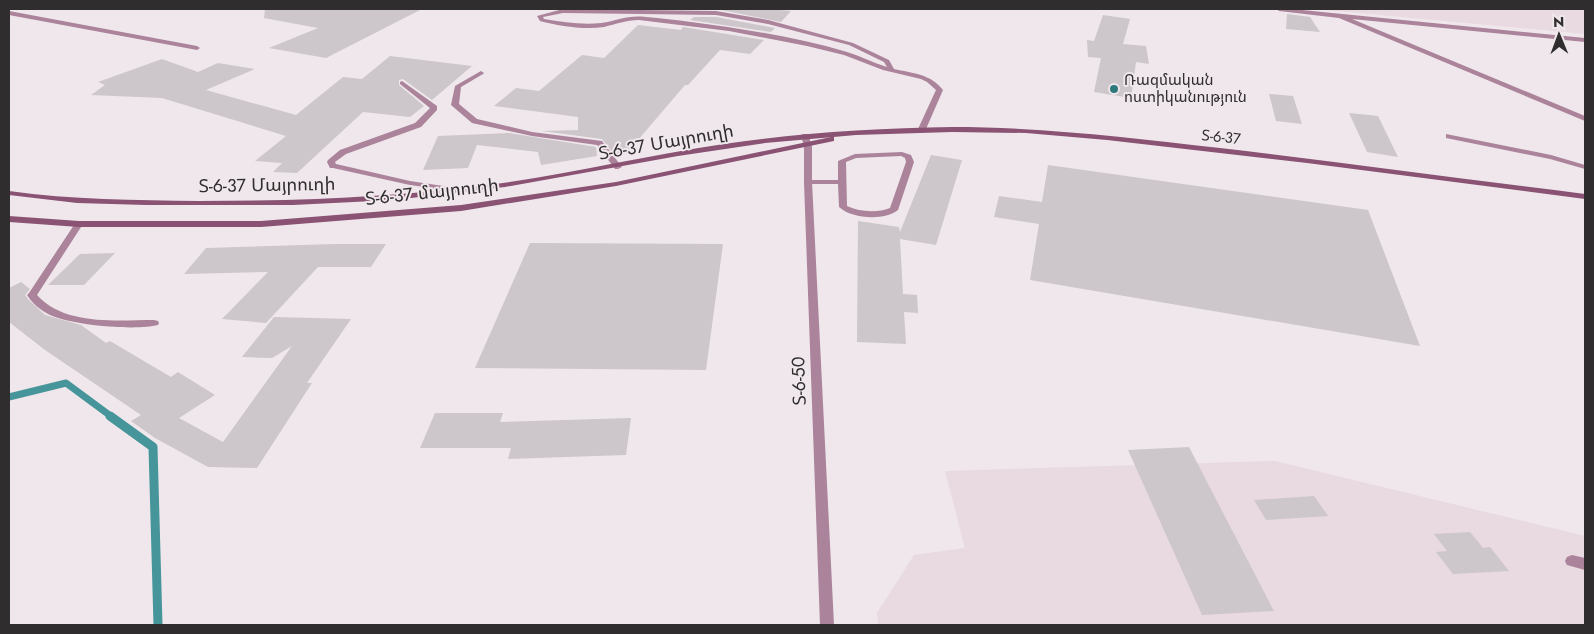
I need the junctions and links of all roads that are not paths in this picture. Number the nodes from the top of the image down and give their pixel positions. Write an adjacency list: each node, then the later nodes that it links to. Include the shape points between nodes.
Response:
1 (13, 9): 4 (street)
2 (1279, 9): 5 (street)
3 (1336, 9): 5 (street)
4 (9, 11): 7 (street)
5 (1340, 16): 6 (street); 11 (street)
6 (1585, 40)
7 (197, 48)
8 (892, 70): 8 (street, via 797,41 710,26 632,18 590,26 542,20 540,16 562,11 716,13 768,22 851,44 887,60); 12 (street, via 929,79 940,90)
9 (481, 73): 16 (street, via 458,86 455,105 475,120 532,134 599,143)
10 (402, 84): 20 (street, via 434,108 418,125 343,152 331,162 333,166)
11 (1585, 119)
12 (922, 129): 13 (main road, Տ-6-37 / Տ-6-37); 22 (main road, Տ-6-37 / Տ-6-37, via 1002,130 1108,138)
13 (852, 134): 15 (main road, Տ-6-37 մայրուղի / Տ-6-37)
14 (1449, 136): 17 (street)
15 (807, 141): 16 (main road, Տ-6-37 Մայրուղի / Տ-6-37, via 694,152); 18 (street, Տ-6-50 / Տ-6-50); 23 (main road, Տ-6-37 մայրուղի / Տ-6-37, via 616,184)
16 (618, 167): 20 (main road, Տ-6-37 Մայրուղի / Տ-6-37)
17 (1585, 167)
18 (808, 182): 19 (street); 27 (street, Տ-6-50 / Տ-6-50)
19 (841, 182): 19 (street, via 842,161 848,158 902,154 910,162 894,210 888,213 843,207)
20 (463, 191): 21 (main road, Տ-6-37 Մայրուղի / Տ-6-37, via 279,204 106,202); 23 (main road)
21 (9, 193)
22 (1585, 197)
23 (461, 208): 25 (main road, Տ-6-37 մայրուղի / Տ-6-37, via 261,224)
24 (9, 220): 25 (main road, Տ-6-37 մայրուղի / Տ-6-37)
25 (80, 224): 26 (street, via 32,295 35,301 54,313 96,323)
26 (154, 323)
27 (827, 625)

